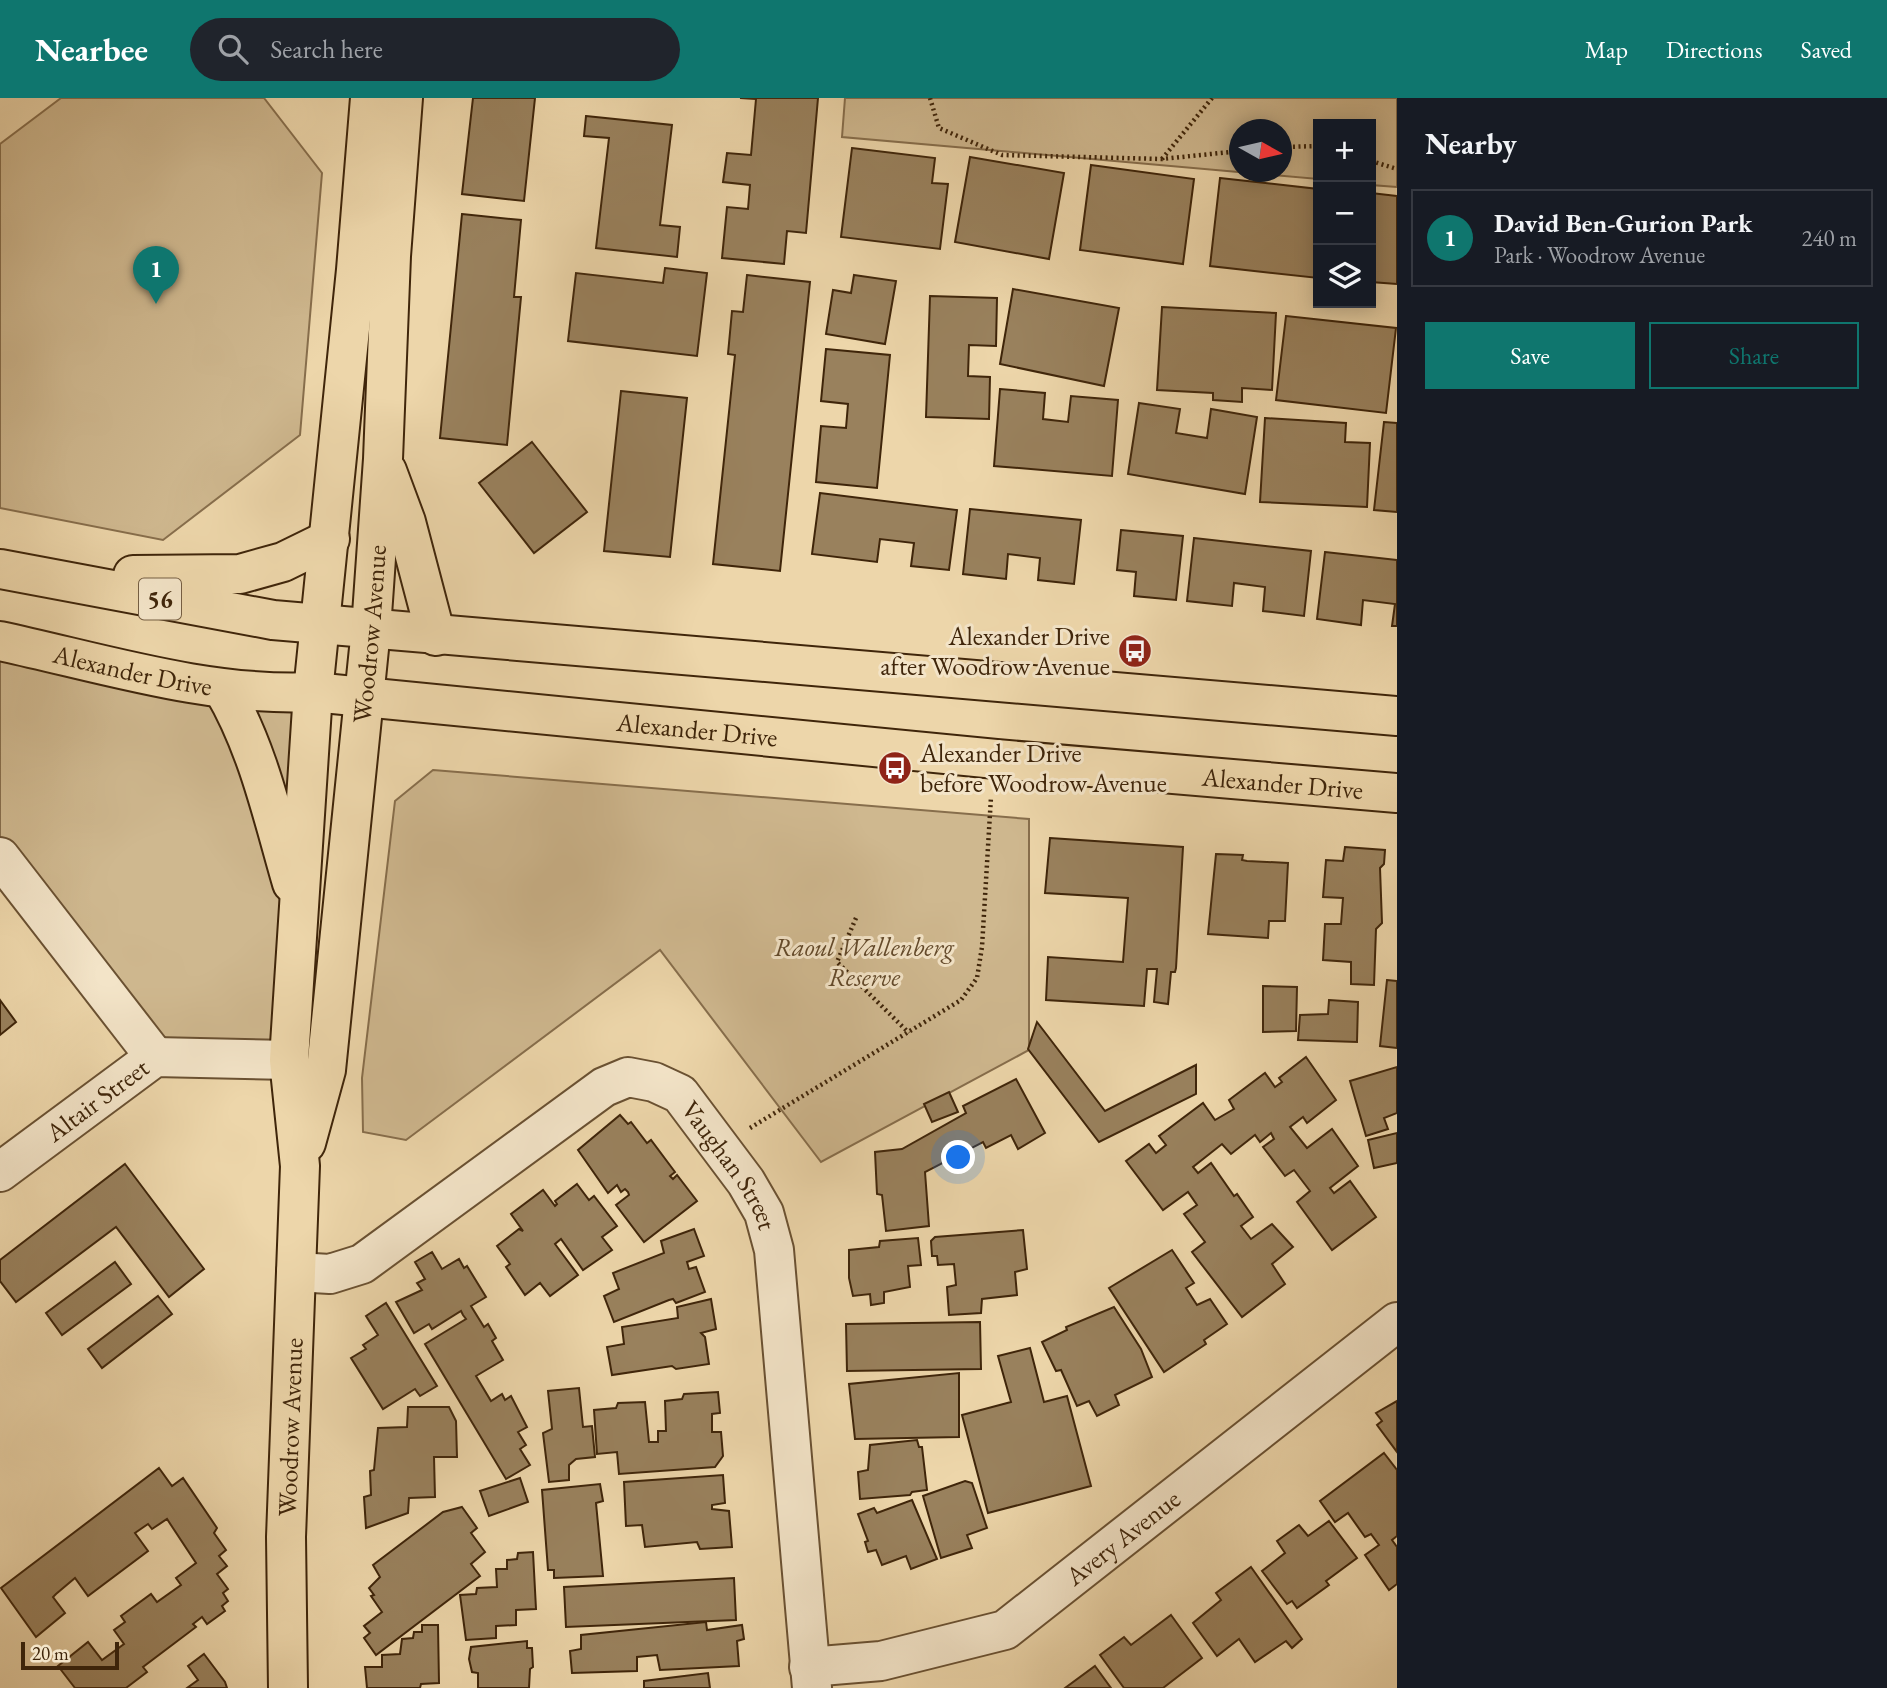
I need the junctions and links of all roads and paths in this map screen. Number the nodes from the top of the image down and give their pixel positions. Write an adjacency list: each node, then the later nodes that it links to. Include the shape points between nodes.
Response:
1 (370, 98): 12 (main road, Woodrow Avenue)
2 (404, 98): 11 (main road, Woodrow Avenue, via 391,256)
3 (930, 98): 8 (path, via 940,128 1002,155)
4 (1212, 98): 8 (path)
5 (1313, 146): 6 (path)
6 (1292, 147)
7 (1229, 152): 8 (path)
8 (1162, 159)
9 (1376, 163): 10 (path)
10 (1397, 169)
11 (383, 459): 16 (main road, Woodrow Avenue); 17 (main road, via 406,522)
12 (330, 539): 14 (main road, via 251,572 195,577 135,575); 15 (main road, Woodrow Avenue)
13 (0, 569): 14 (main road, 56)
14 (90, 586): 15 (main road, 56, via 272,620)
15 (321, 624): 16 (main road, 56); 20 (main road, Woodrow Avenue)
16 (371, 629): 17 (main road, 56); 21 (main road, Woodrow Avenue)
17 (436, 636): 22 (main road, 56)
18 (0, 641): 19 (main road, Alexander Drive)
19 (223, 689): 20 (main road, Alexander Drive); 26 (main road, via 252,751)
20 (313, 692): 21 (main road, Alexander Drive); 26 (main road, Woodrow Avenue)
21 (365, 699): 23 (main road, Alexander Drive); 32 (main road, Woodrow Avenue, via 326,1070)
22 (1397, 716)
23 (1397, 793)
24 (991, 797): 28 (path, via 977,978 961,1000)
25 (0, 858): 29 (street)
26 (300, 909): 30 (main road, Woodrow Avenue)
27 (856, 918): 28 (path, via 836,962)
28 (909, 1033): 31 (path)
29 (155, 1057): 30 (street, Altair Street); 33 (street, Altair Street)
30 (289, 1060): 32 (main road, Woodrow Avenue)
31 (720, 1146): 34 (street, Vaughan Street, via 680,1094 628,1077 604,1087 362,1264 330,1274); 36 (street, Vaughan Street, via 764,1213 774,1250)
32 (300, 1166): 34 (main road, Woodrow Avenue)
33 (0, 1172)
34 (296, 1272): 37 (main road, Woodrow Avenue, via 286,1537)
35 (1397, 1322): 36 (street, Avery Avenue, via 1005,1630)
36 (811, 1678)
37 (288, 1688)

